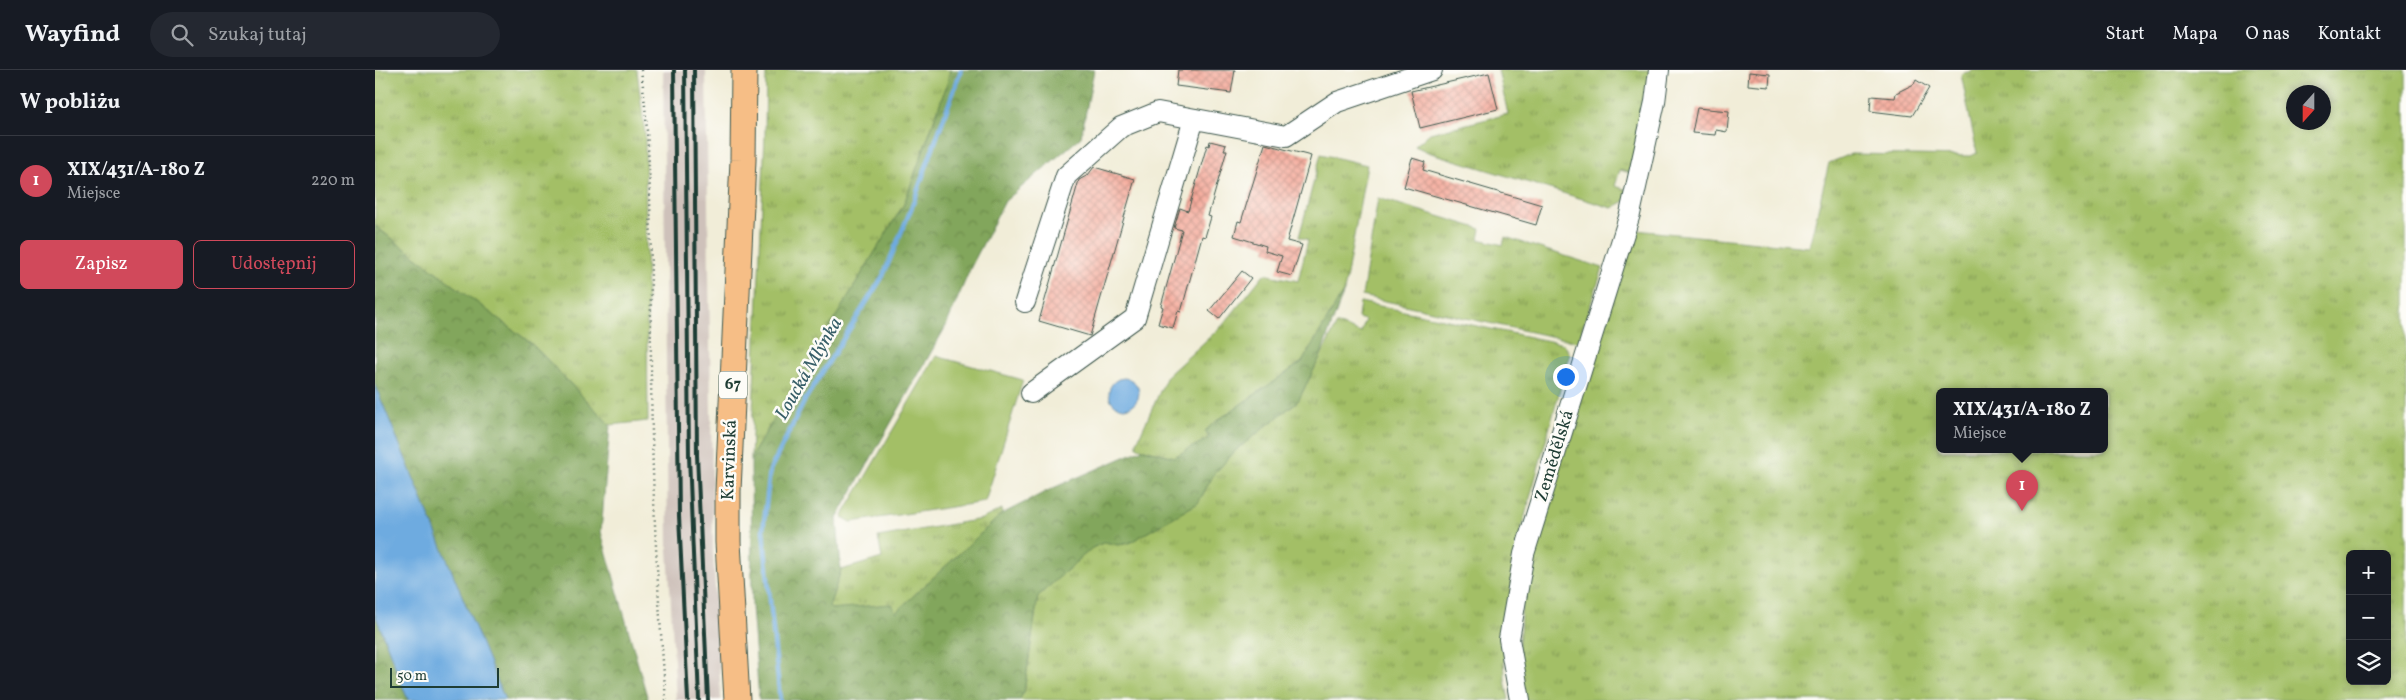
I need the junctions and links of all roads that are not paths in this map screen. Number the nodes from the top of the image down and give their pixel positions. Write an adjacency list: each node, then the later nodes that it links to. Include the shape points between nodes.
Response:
1 (745, 70): 7 (main road, Karvinská / 67, via 728,492)
2 (1431, 70): 4 (street, via 1337,102 1286,136)
3 (1659, 70): 8 (street, Zemědělská, via 1630,214 1525,554 1509,640)
4 (1195, 119): 5 (street, via 1157,112 1121,127 1066,176); 6 (street, via 1135,318)
5 (1025, 302)
6 (1031, 393)
7 (737, 700)
8 (1520, 700)

